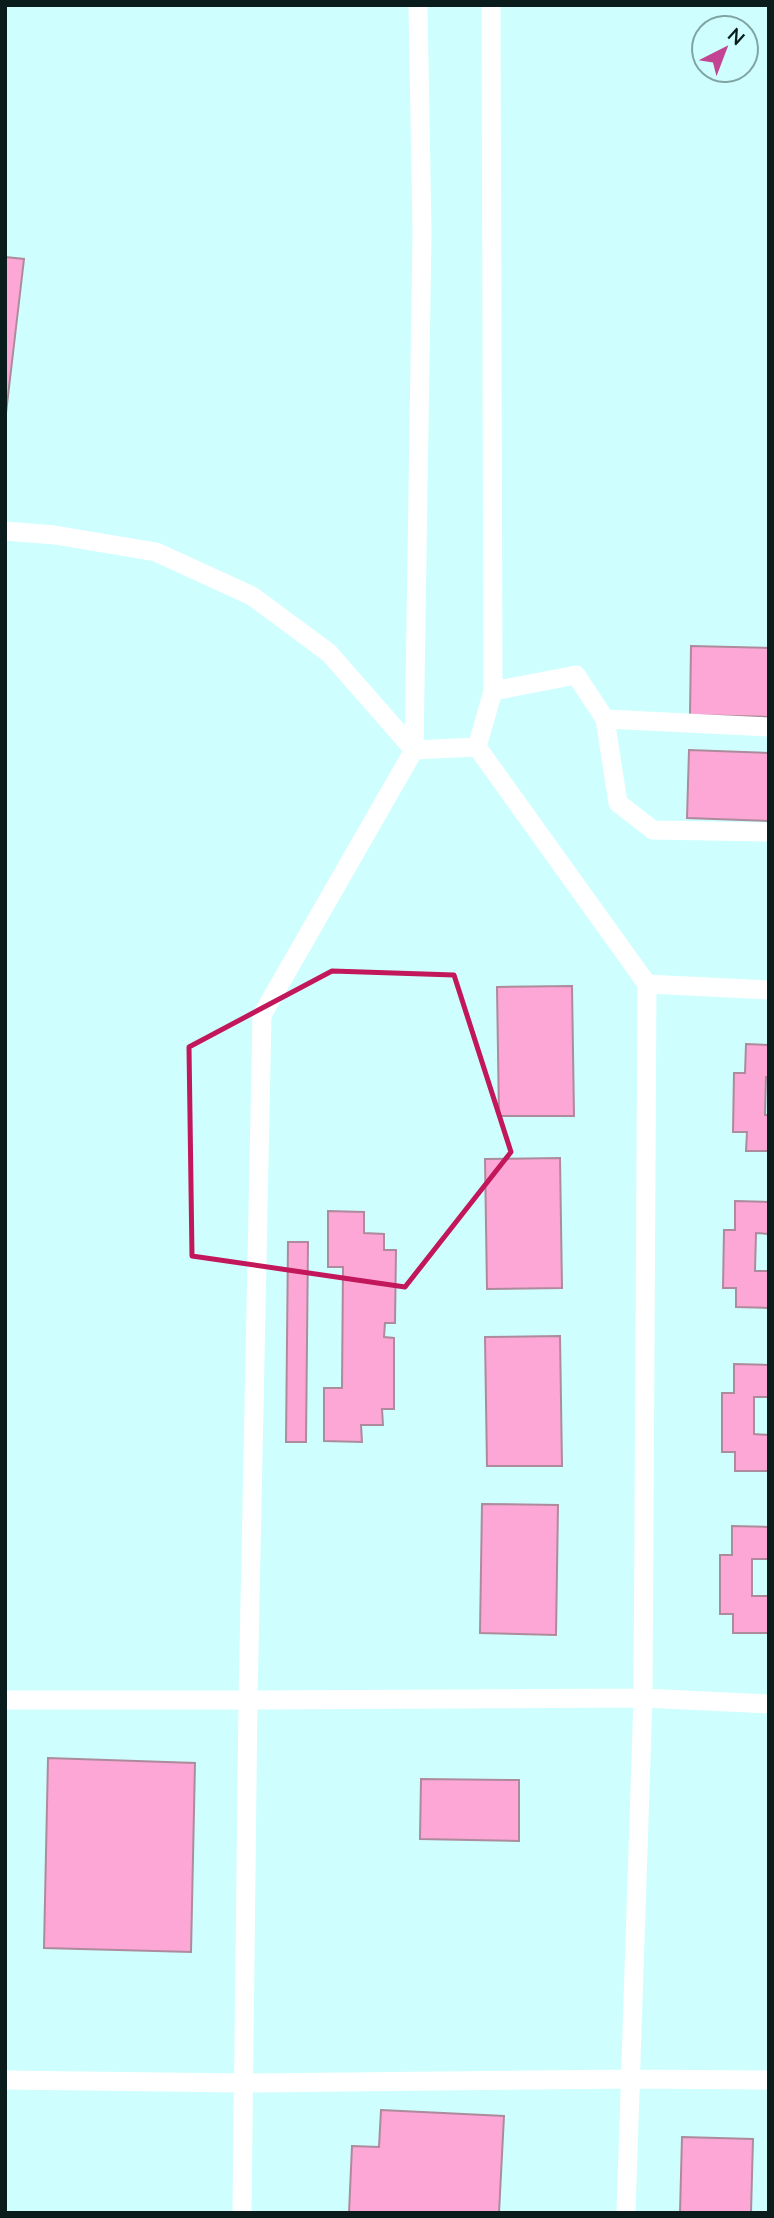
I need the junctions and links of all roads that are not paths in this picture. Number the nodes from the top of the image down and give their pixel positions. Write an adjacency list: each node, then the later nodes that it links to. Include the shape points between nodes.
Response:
1 (418, 5): 8 (lane, via 422,233)
2 (491, 5): 4 (lane)
3 (5, 531): 8 (lane, via 156,552 252,596 329,653)
4 (493, 691): 5 (lane, via 576,675); 7 (lane)
5 (605, 719): 6 (lane); 9 (lane, via 618,803 653,830)
6 (769, 726)
7 (477, 747): 8 (lane); 10 (lane)
8 (414, 750): 14 (lane, via 262,1015)
9 (769, 832)
10 (647, 984): 11 (lane); 12 (lane)
11 (769, 990)
12 (643, 1698): 14 (lane); 15 (lane); 16 (lane)
13 (5, 1700): 14 (lane)
14 (248, 1700): 19 (lane)
15 (769, 1704)
16 (630, 2079): 18 (lane); 19 (lane); 21 (lane)
17 (5, 2080): 19 (lane)
18 (769, 2080)
19 (243, 2083): 20 (lane)
20 (242, 2213)
21 (626, 2213)

